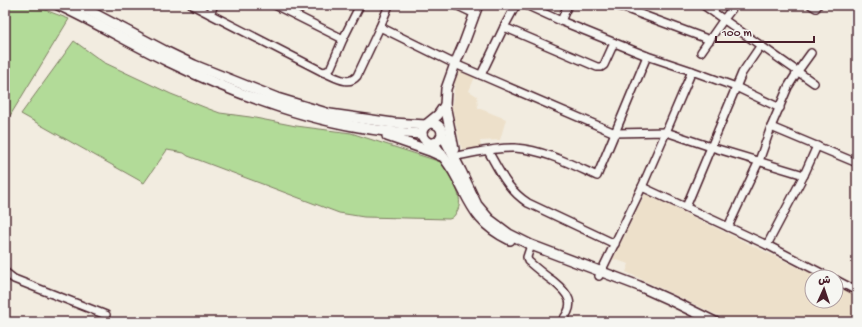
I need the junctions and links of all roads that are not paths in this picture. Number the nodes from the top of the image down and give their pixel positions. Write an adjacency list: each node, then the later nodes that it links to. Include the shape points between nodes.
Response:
1 (58, 5): 41 (main road, via 217,84 294,112)
2 (78, 5): 39 (main road, via 194,65 277,98 330,114)
3 (192, 5): 18 (street)
4 (214, 5): 18 (street)
5 (275, 5): 23 (street)
6 (360, 5): 23 (street)
7 (389, 5): 22 (street)
8 (456, 5): 17 (street)
9 (516, 5): 21 (street)
10 (526, 5): 20 (street)
11 (568, 5): 20 (street)
12 (616, 5): 24 (street)
13 (703, 5): 19 (street)
14 (735, 5): 19 (street)
15 (811, 5): 16 (street, via 816,8)
16 (818, 5)
17 (477, 9): 30 (main road)
18 (210, 14): 32 (street)
19 (724, 19): 24 (street); 26 (street)
20 (561, 21): 25 (street)
21 (504, 27): 25 (street, via 597,67 604,65); 34 (street)
22 (380, 28): 30 (street); 32 (street, via 354,79 343,81)
23 (343, 39): 32 (street, via 331,67)
24 (710, 40): 27 (street)
25 (614, 43): 29 (street)
26 (761, 45): 33 (street); 36 (street, via 742,73)
27 (702, 52)
28 (811, 54): 33 (street)
29 (647, 56): 31 (street); 43 (street)
30 (455, 64): 34 (street); 37 (main road, via 446,89)
31 (692, 71): 36 (street); 42 (street)
32 (323, 72)
33 (798, 72): 35 (street); 38 (street, via 788,87)
34 (481, 75): 43 (street)
35 (814, 83)
36 (736, 87): 38 (street); 48 (street)
37 (445, 105): 39 (main road); 45 (main road); 50 (main road)
38 (780, 108): 40 (street)
39 (426, 125): 44 (main road); 45 (main road, via 437,124)
40 (771, 127): 47 (street); 52 (street)
41 (359, 128): 44 (main road); 51 (main road)
42 (666, 132): 43 (street); 48 (street); 56 (street)
43 (615, 133): 49 (street, via 597,176 536,151 514,148)
44 (422, 134): 46 (main road, via 425,140)
45 (442, 134): 46 (main road, via 439,141); 54 (main road)
46 (433, 143): 51 (main road)
47 (817, 146): 53 (street); 55 (street)
48 (711, 147): 52 (street); 57 (street)
49 (488, 151): 50 (street); 59 (street, via 510,187 521,198)
50 (456, 156): 54 (main road)
51 (445, 158): 61 (main road, via 481,220 507,238)
52 (759, 161): 55 (street); 58 (street)
53 (857, 163)
54 (462, 171): 61 (main road, via 477,205 489,219)
55 (804, 175): 60 (street)
56 (642, 187): 57 (street); 59 (street)
57 (686, 207): 58 (street)
58 (728, 227): 60 (street)
59 (615, 244): 64 (street)
60 (767, 246): 62 (street)
61 (531, 247): 64 (main road); 68 (street, via 528,261 568,296 569,311)
62 (813, 269)
63 (6, 274): 67 (street)
64 (600, 274): 69 (main road); 70 (main road, via 658,294)
65 (844, 284): 66 (street)
66 (857, 291)
67 (106, 315)
68 (561, 322)
69 (704, 322)
70 (715, 322)

